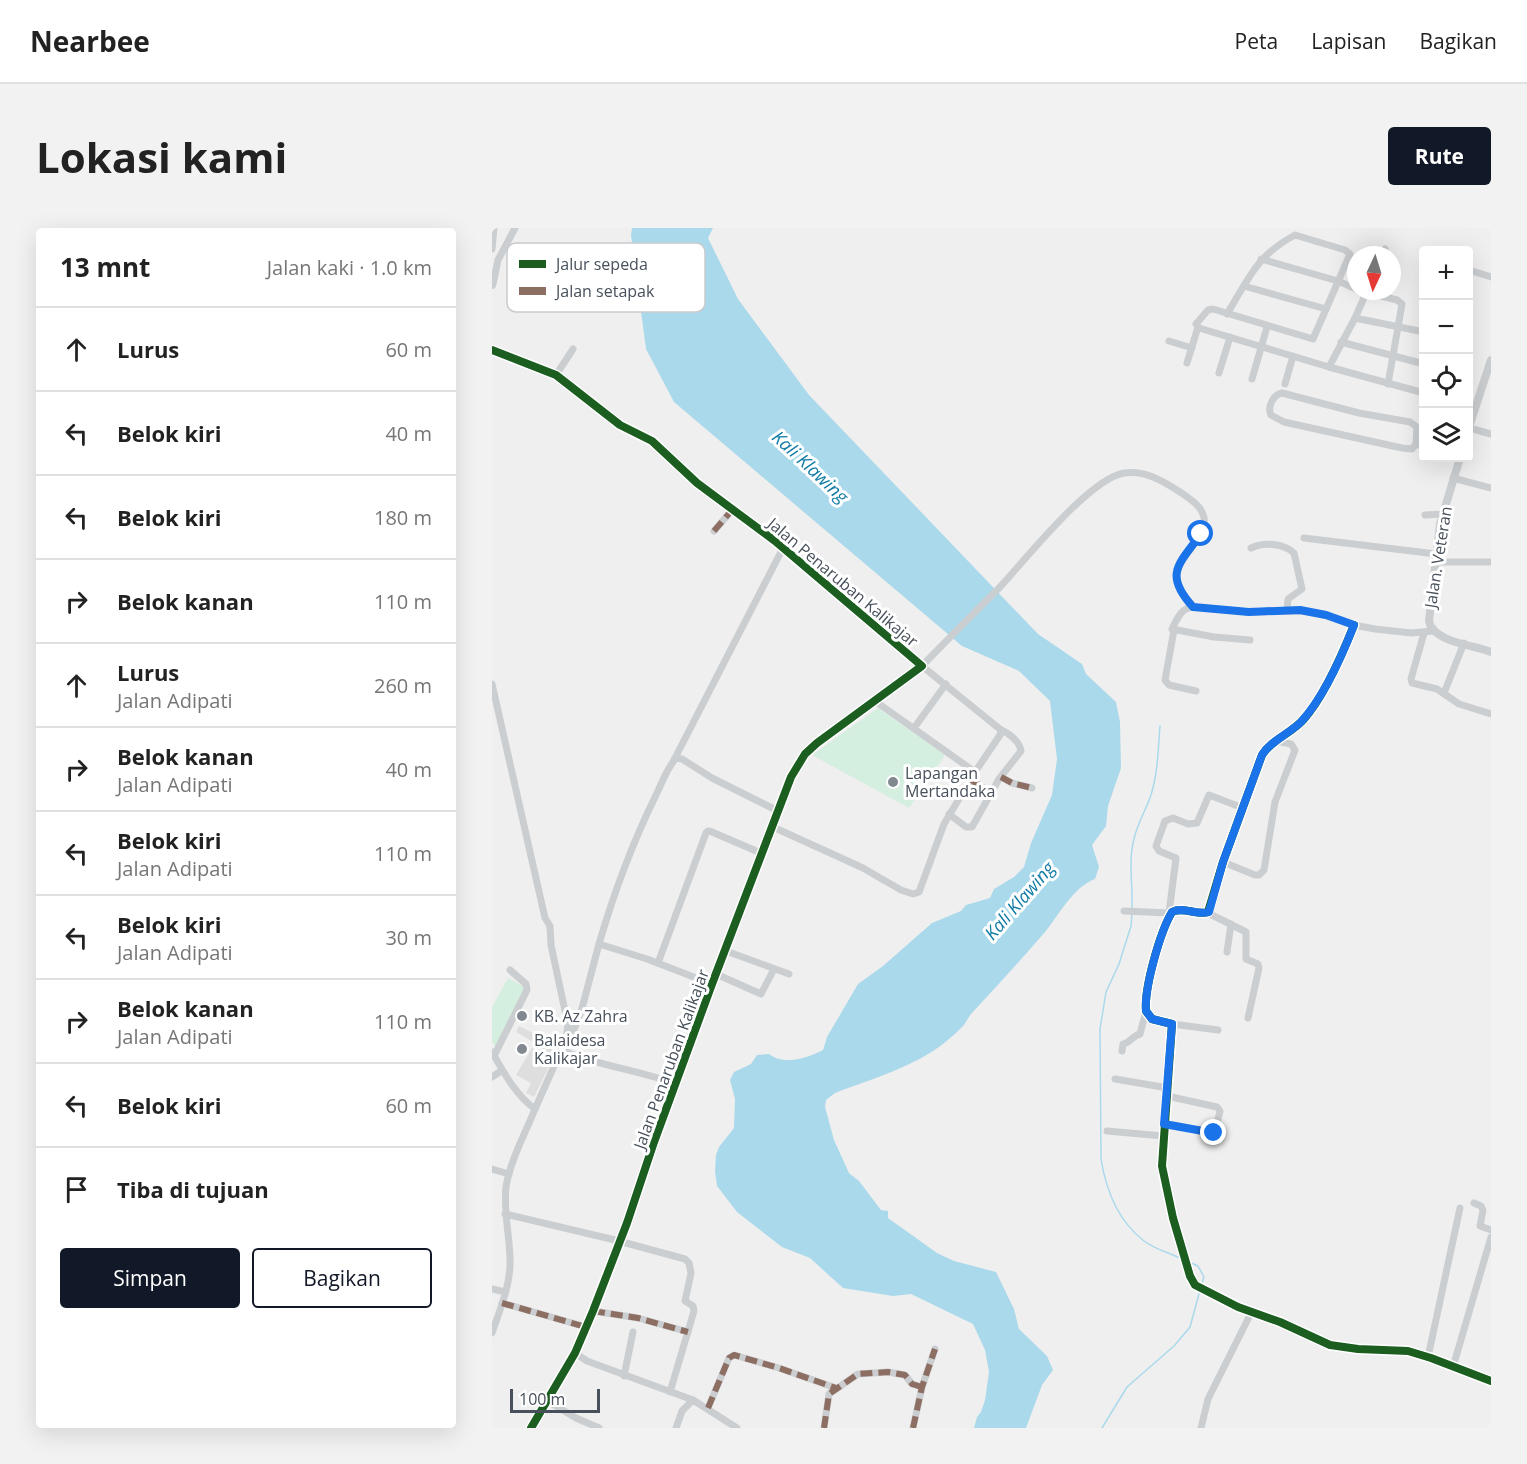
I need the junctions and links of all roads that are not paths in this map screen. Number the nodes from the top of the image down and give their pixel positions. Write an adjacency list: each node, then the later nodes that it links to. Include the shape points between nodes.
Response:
1 (495, 228): 3 (street)
2 (515, 228): 5 (street)
3 (492, 249)
4 (1261, 259): 8 (street); 8 (street, via 1296,236 1335,247 1350,254); 11 (street)
5 (495, 260): 9 (street)
6 (1473, 271): 7 (street)
7 (1491, 277)
8 (1338, 281): 10 (street); 14 (street)
9 (492, 284)
10 (1347, 285)
11 (1244, 286): 14 (street); 15 (street)
12 (1361, 300): 16 (street)
13 (1394, 300): 19 (street, via 1403,307)
14 (1326, 309): 18 (street, via 1313,339)
15 (1227, 314): 17 (street, via 1208,310 1197,321); 18 (street)
16 (1355, 318): 19 (street); 23 (street)
17 (1198, 327): 21 (street); 25 (street)
18 (1267, 327): 24 (street)
19 (1399, 327): 20 (street); 29 (street)
20 (1419, 331)
21 (1230, 337): 24 (street); 34 (street)
22 (1169, 342): 25 (street)
23 (1341, 342): 29 (street); 33 (street)
24 (1262, 346): 28 (street); 36 (street)
25 (1192, 348): 31 (street)
26 (573, 349): 35 (street)
27 (492, 350): 35 (street, Jalan Penaruban Kalikajar)
28 (1293, 356): 33 (street); 37 (street)
29 (1393, 357): 32 (street); 38 (street)
30 (1491, 360): 40 (street)
31 (1187, 363)
32 (1419, 363)
33 (1329, 367): 38 (street)
34 (1219, 373)
35 (556, 375): 47 (street, Jalan Penaruban Kalikajar, via 620,425 652,441)
36 (1252, 379)
37 (1285, 384)
38 (1388, 384): 39 (street)
39 (1419, 392)
40 (1473, 404)
41 (1473, 430): 42 (street)
42 (1491, 434)
43 (1420, 445): 43 (street, via 1402,448 1284,422 1271,416 1270,405 1282,393 1414,424)
44 (1459, 462): 45 (street, Jalan. Veteran)
45 (1453, 478): 46 (street); 48 (street, Jalan. Veteran)
46 (1491, 488)
47 (732, 510): 50 (street); 52 (street, Jalan Penaruban Kalikajar)
48 (1442, 514): 49 (street); 54 (street, Jalan. Veteran)
49 (1425, 515)
50 (714, 531)
51 (1304, 538): 54 (street)
52 (783, 548): 64 (street, Jalan Penaruban Kalikajar); 74 (street)
53 (1251, 548): 57 (street, via 1274,545 1294,553 1302,589 1288,599)
54 (1436, 558): 55 (street); 60 (street, Jalan. Veteran)
55 (1491, 562)
56 (1193, 607): 57 (street, via 1249,612); 59 (street, via 1182,611); 64 (street, via 1180,591 1176,577 1178,566 1204,527 1202,512 1159,479 1124,473 1087,496)
57 (1287, 610): 58 (street, via 1326,615)
58 (1354, 625): 60 (street, via 1396,632); 73 (street, via 1310,711 1298,726)
59 (1174, 630): 61 (street); 67 (street, via 1165,680 1169,685)
60 (1429, 632): 62 (street, Jalan. Veteran); 68 (street, via 1411,681)
61 (1250, 640)
62 (1464, 643): 63 (street, Jalan. Veteran); 68 (street)
63 (1491, 652)
64 (922, 666): 66 (street); 69 (street, Jalan Penaruban Kalikajar)
65 (492, 684): 102 (street, via 550,926 568,1025)
66 (946, 684): 71 (street); 72 (street)
67 (1196, 691)
68 (1444, 693): 70 (street, via 1459,704)
69 (875, 701): 71 (street); 80 (street, Jalan Penaruban Kalikajar, via 804,754)
70 (1491, 714)
71 (914, 728): 75 (street)
72 (1001, 730): 75 (street); 76 (street, via 1021,749)
73 (1276, 741): 79 (street, via 1262,755); 84 (street, via 1292,744 1295,750 1275,802 1264,870 1259,875)
74 (674, 760): 80 (street, via 682,759); 89 (street, via 625,862)
75 (972, 775): 78 (street); 81 (street)
76 (1001, 777): 77 (street); 78 (street)
77 (1032, 788)
78 (991, 793): 81 (street, via 972,827)
79 (1243, 808): 84 (street); 87 (street, via 1209,795 1197,824 1173,818 1165,821 1155,846 1176,858)
80 (778, 811): 82 (street, Jalan Penaruban Kalikajar)
81 (949, 814): 82 (street, via 916,894)
82 (773, 827): 83 (street, Jalan Penaruban Kalikajar)
83 (763, 854): 90 (street, Jalan Penaruban Kalikajar); 92 (street, via 712,832 706,833)
84 (1223, 862): 86 (street)
85 (1124, 911): 87 (street)
86 (1208, 913): 87 (street, via 1175,910); 88 (street)
87 (1169, 914): 98 (street, via 1153,966)
88 (1231, 924): 91 (street); 99 (street, via 1246,932 1246,959 1259,966)
89 (599, 944): 92 (street); 102 (street, via 581,1012)
90 (726, 951): 93 (street); 95 (street, Jalan Penaruban Kalikajar)
91 (1227, 952)
92 (658, 963): 97 (street)
93 (774, 969): 95 (street, via 761,994); 96 (street)
94 (510, 970): 104 (street, via 526,984 527,990)
95 (716, 974): 97 (street, Jalan Penaruban Kalikajar)
96 (789, 974)
97 (712, 984): 108 (street, Jalan Penaruban Kalikajar)
98 (1146, 1011): 100 (street, via 1152,1019); 103 (street, via 1140,1034 1124,1043)
99 (1248, 1018)
100 (1172, 1024): 101 (street); 109 (street)
101 (1218, 1030)
102 (562, 1051): 108 (street); 110 (street)
103 (1122, 1051)
104 (493, 1054): 105 (street)
105 (501, 1071): 106 (street); 110 (street)
106 (492, 1077)
107 (1115, 1079): 109 (street)
108 (676, 1084): 121 (street, Jalan Penaruban Kalikajar)
109 (1167, 1092): 111 (street); 111 (street, via 1220,1111 1212,1133)
110 (534, 1109): 115 (street)
111 (1164, 1124): 113 (street)
112 (1107, 1131): 113 (street)
113 (1163, 1136): 126 (street, via 1162,1166 1167,1194 1193,1282)
114 (492, 1170): 115 (street)
115 (509, 1174): 118 (street)
116 (1474, 1203): 119 (street, via 1483,1209 1480,1226)
117 (1460, 1208): 133 (street)
118 (506, 1215): 121 (street); 123 (street, via 510,1257)
119 (1491, 1230)
120 (1491, 1238): 134 (street)
121 (619, 1241): 125 (street, Jalan Penaruban Kalikajar); 129 (street, via 689,1263 691,1273 685,1301 694,1308)
122 (492, 1289): 123 (street)
123 (505, 1292): 124 (street)
124 (502, 1303): 127 (street); 130 (street)
125 (593, 1311): 127 (street, Jalan Penaruban Kalikajar); 129 (street)
126 (1251, 1313): 133 (street, via 1338,1347 1397,1349); 149 (street, via 1208,1399)
127 (586, 1327): 132 (street, Jalan Penaruban Kalikajar)
128 (633, 1332): 135 (street)
129 (688, 1332): 139 (street)
130 (492, 1333)
131 (934, 1349): 137 (street)
132 (575, 1353): 135 (street); 140 (street, Jalan Penaruban Kalikajar)
133 (1428, 1357): 134 (street)
134 (1454, 1367): 136 (street)
135 (624, 1376): 139 (street)
136 (1491, 1381)
137 (922, 1387): 138 (street, via 912,1384 905,1375 888,1372 858,1374); 148 (street)
138 (836, 1388): 142 (street, via 734,1355 729,1358); 147 (street, via 829,1394)
139 (670, 1392): 141 (street)
140 (546, 1400): 143 (street, Jalan Penaruban Kalikajar); 144 (street)
141 (693, 1400): 142 (street); 145 (street, via 682,1412)
142 (708, 1408): 146 (street)
143 (531, 1428)
144 (599, 1428)
145 (676, 1428)
146 (737, 1428)
147 (824, 1428)
148 (913, 1428)
149 (1201, 1428)

